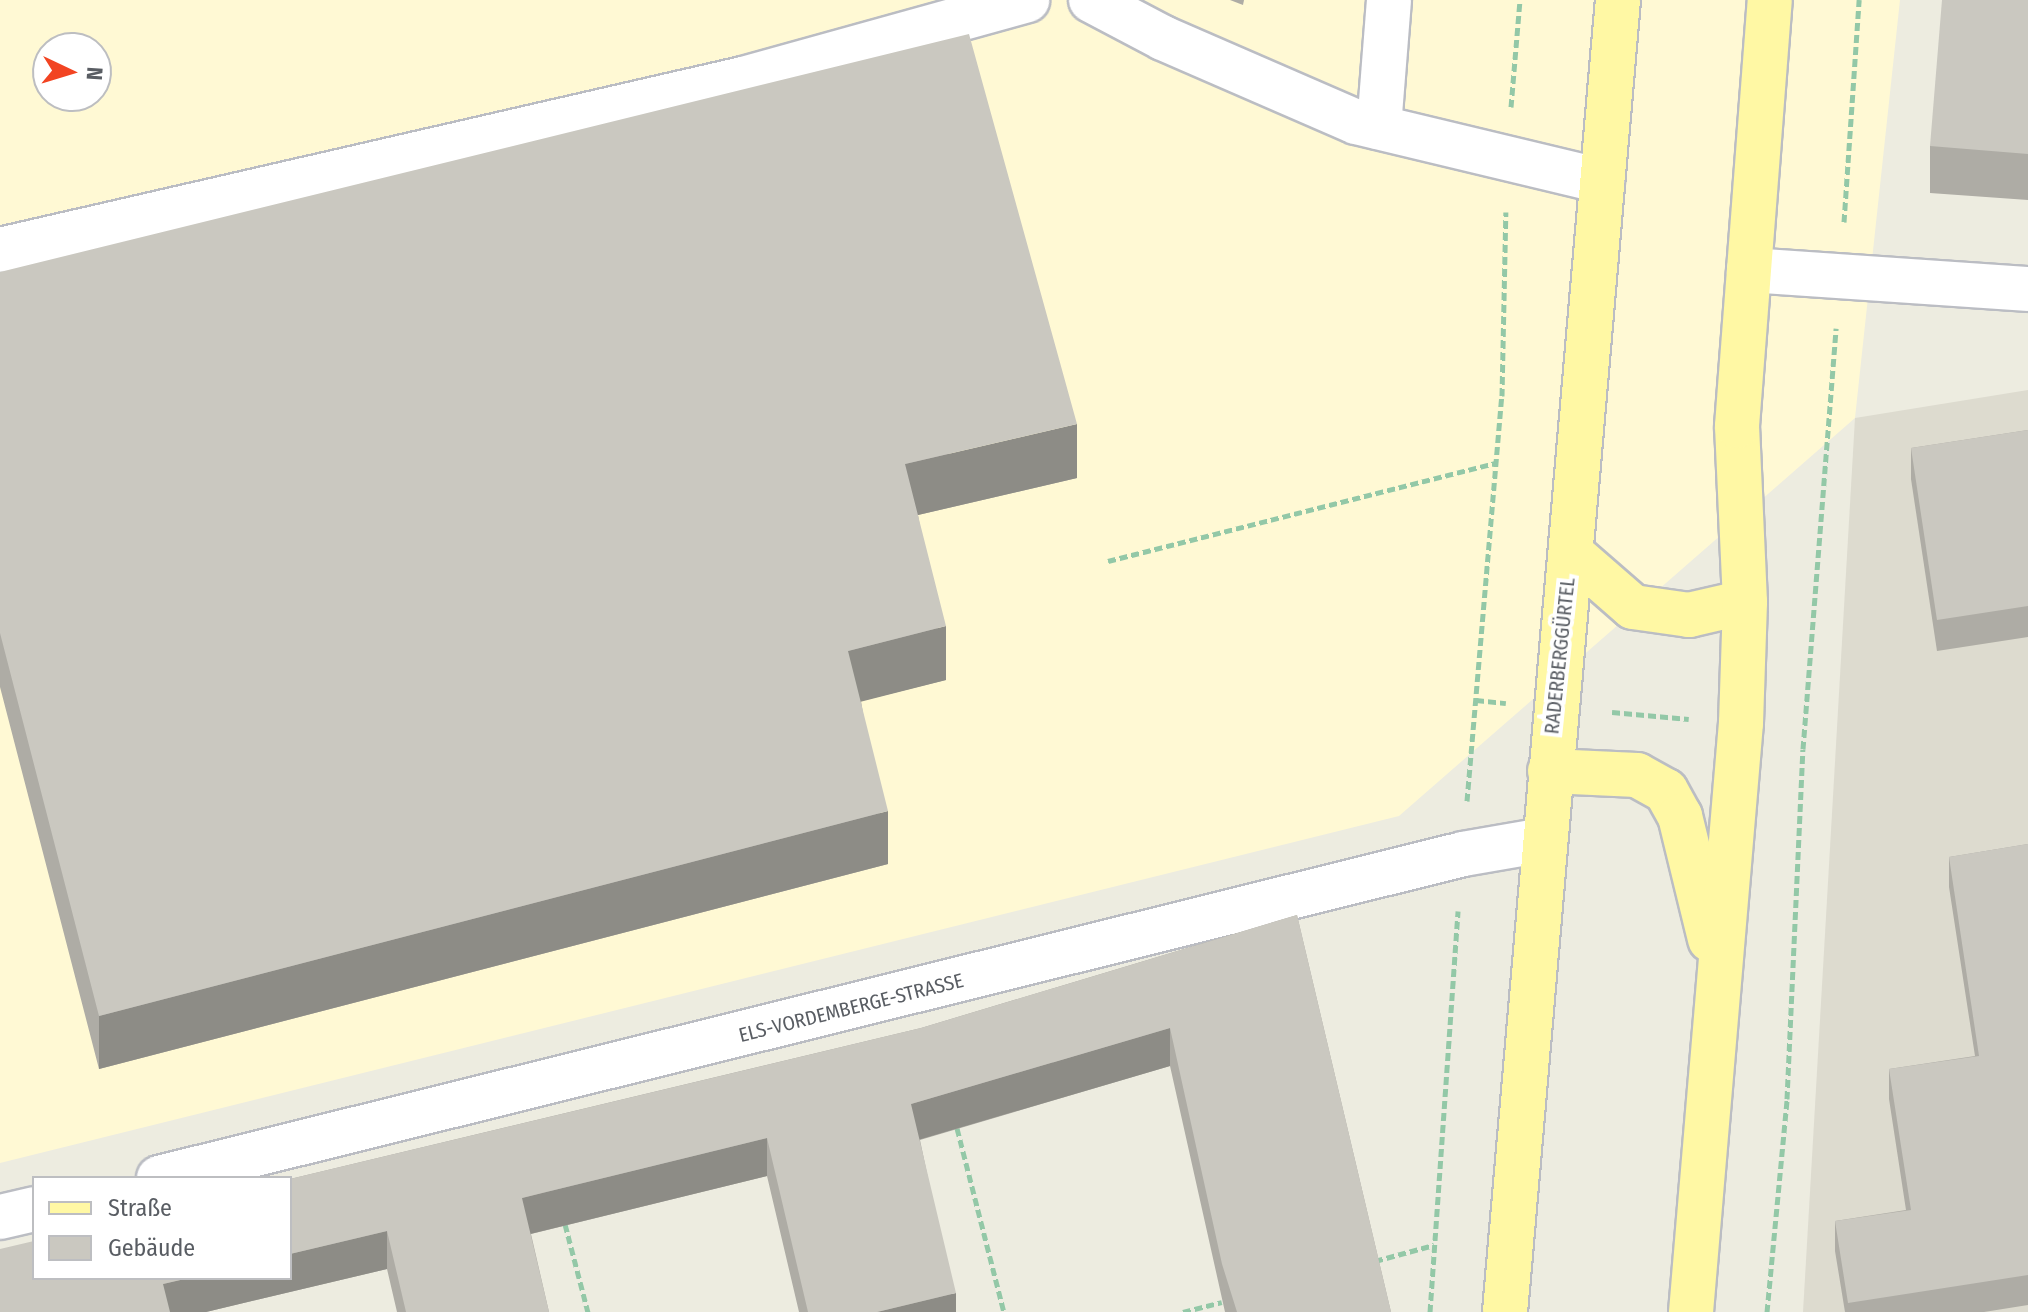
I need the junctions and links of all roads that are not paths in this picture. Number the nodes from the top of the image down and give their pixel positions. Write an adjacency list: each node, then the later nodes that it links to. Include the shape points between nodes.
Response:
1 (1027, 0): 8 (street, via 743,79)
2 (1091, 0): 6 (street, via 1163,38)
3 (1389, 0): 6 (street)
4 (1618, 0): 7 (main road, RADERBERGGÜRTEL)
5 (1770, 0): 9 (main road)
6 (1379, 127): 7 (street)
7 (1602, 181): 11 (main road, RADERBERGGÜRTEL)
8 (0, 250)
9 (1749, 270): 10 (street); 12 (main road, via 1737,426)
10 (2028, 289)
11 (1571, 553): 12 (main road, via 1633,607 1689,615); 13 (main road, RADERBERGGÜRTEL)
12 (1745, 602): 15 (main road, via 1741,723)
13 (1550, 771): 14 (main road, RADERBERGGÜRTEL); 15 (main road, via 1637,775 1666,791 1680,816)
14 (1544, 840): 16 (street, ELS-VORDEMBERGE-STRASSE, via 1463,854); 19 (main road, RADERBERGGÜRTEL)
15 (1718, 972): 20 (main road)
16 (167, 1176)
17 (32, 1209): 18 (street)
18 (0, 1217)
19 (1505, 1312)
20 (1691, 1312)

